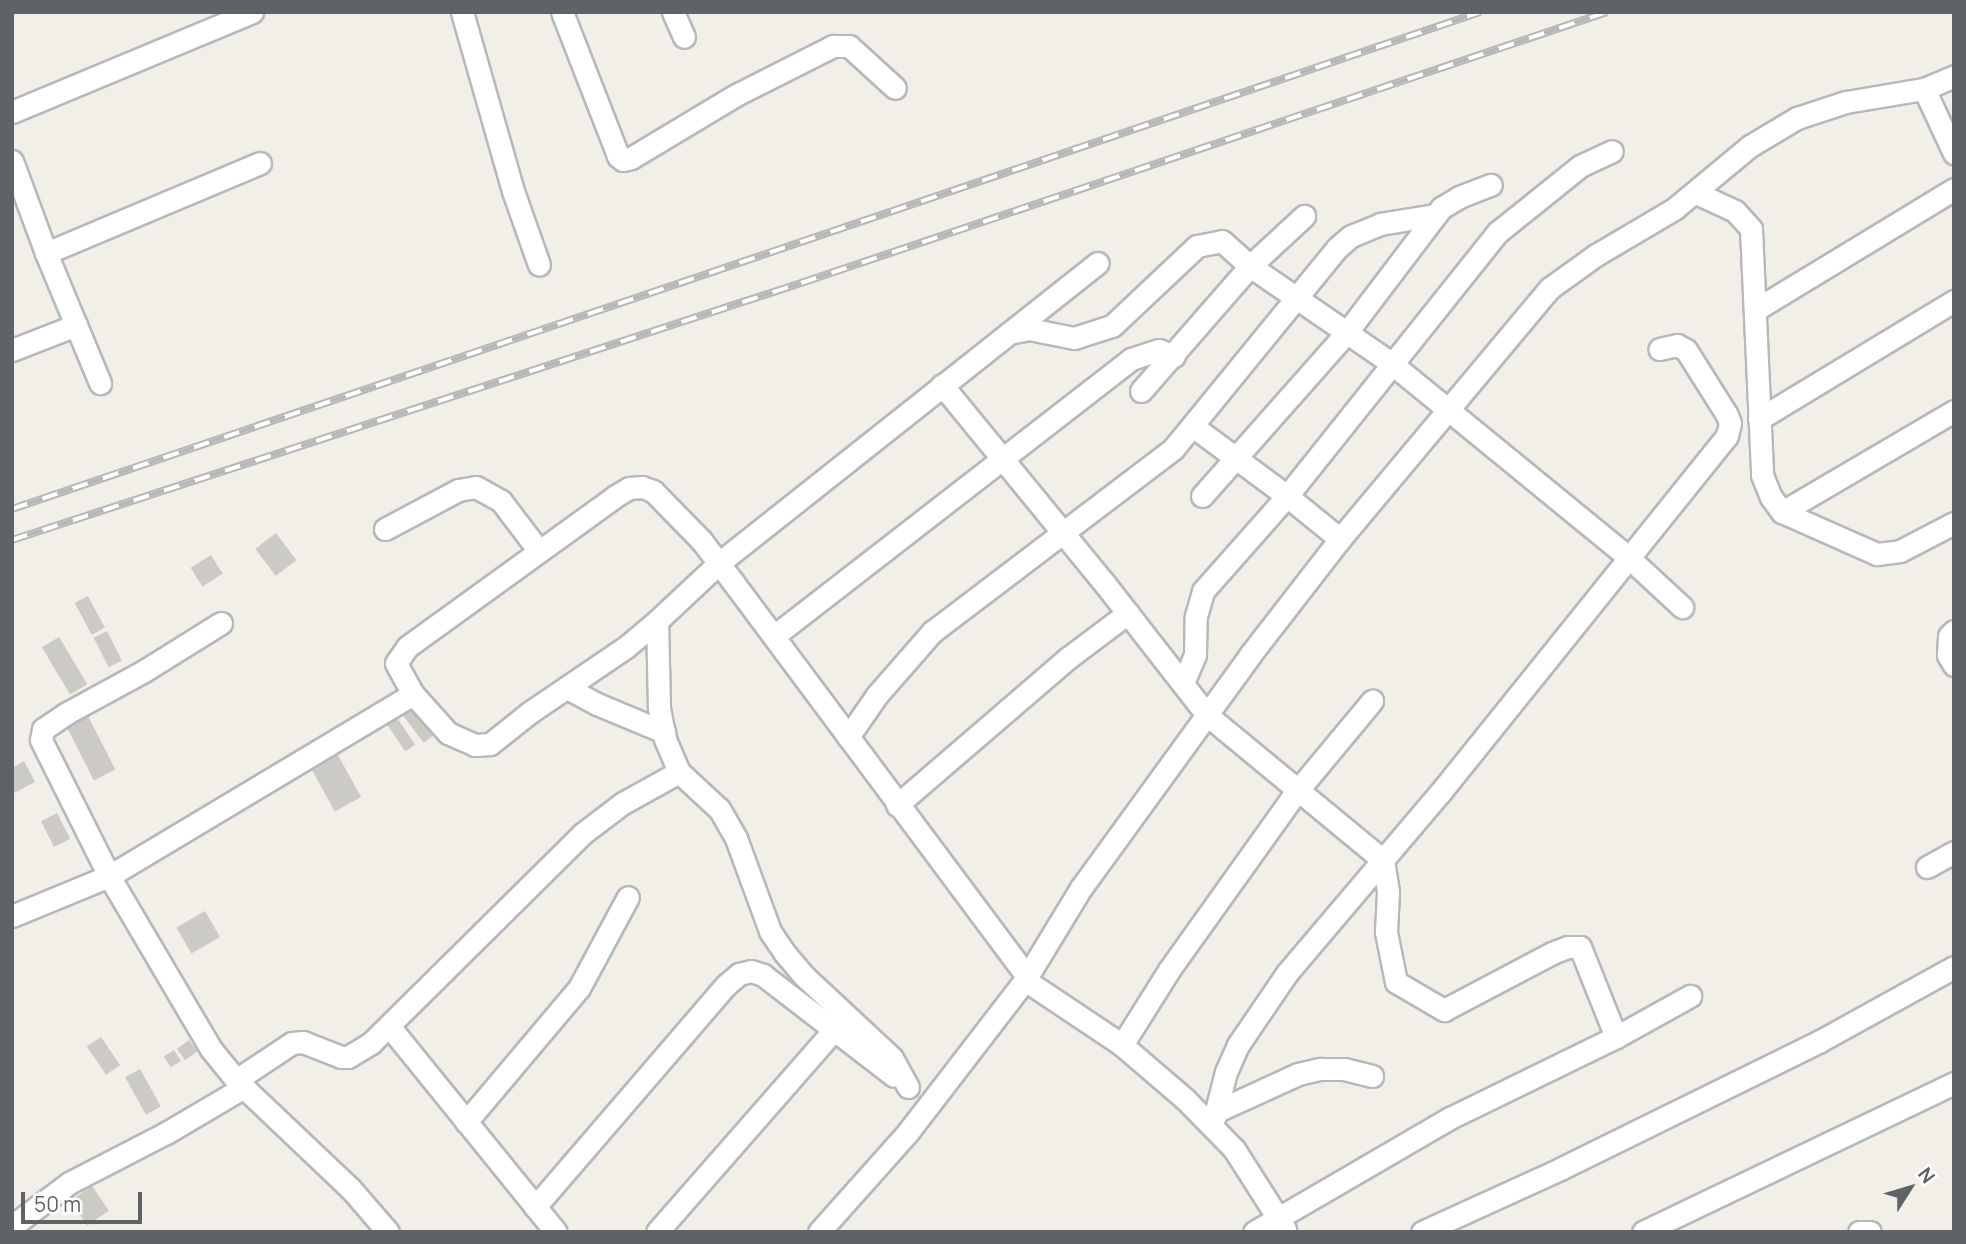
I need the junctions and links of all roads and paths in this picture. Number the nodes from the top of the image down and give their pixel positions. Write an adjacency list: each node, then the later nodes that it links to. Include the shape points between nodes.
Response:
1 (252, 12): 9 (street)
2 (462, 12): 21 (street)
3 (562, 12): 7 (street, via 622,160 833,46 849,46)
4 (673, 12): 5 (street)
5 (684, 37)
6 (1954, 76): 8 (street)
7 (895, 88)
8 (1924, 89): 11 (street); 16 (street, via 1846,102 1797,118 1751,145)
9 (12, 112)
10 (1612, 151): 32 (street, via 1580,166 1498,232)
11 (1954, 153)
12 (12, 161): 19 (street)
13 (260, 163): 19 (street)
14 (1491, 185): 17 (street, via 1459,197)
15 (1954, 189): 25 (street)
16 (1696, 193): 25 (street, via 1735,211 1751,229); 36 (street, via 1550,288)
17 (1435, 215): 23 (street, via 1380,223 1351,236); 27 (street)
18 (1304, 216): 22 (street)
19 (46, 253): 26 (street)
20 (1098, 263): 28 (street)
21 (539, 265)
22 (1250, 266): 23 (street); 28 (street, via 1222,241 1208,242 1197,246 1112,326 1074,338 1029,329); 31 (street)
23 (1297, 299): 27 (street); 39 (street)
24 (1954, 301): 38 (street)
25 (1755, 310): 38 (street)
26 (76, 325): 30 (street); 33 (street)
27 (1347, 332): 32 (street); 41 (street)
28 (1007, 333): 34 (street)
29 (1659, 349): 50 (street, via 1677,345 1686,350 1730,423 1727,436)
30 (12, 350)
31 (1174, 356): 35 (street); 40 (street, via 1159,350 1131,359)
32 (1391, 363): 36 (street); 42 (street)
33 (100, 383)
34 (942, 384): 40 (street); 51 (street)
35 (1141, 391)
36 (1448, 409): 48 (street); 50 (street)
37 (1954, 411): 44 (street)
38 (1759, 419): 44 (street, via 1762,475)
39 (1194, 427): 41 (street); 47 (street, via 1146,472)
40 (1001, 457): 47 (street); 57 (street)
41 (1235, 460): 42 (street); 43 (street)
42 (1287, 495): 48 (street); 59 (street, via 1198,600 1195,655)
43 (1202, 496)
44 (1782, 512): 45 (street, via 1877,554 1900,551)
45 (1954, 523)
46 (384, 528): 49 (street, via 458,490 476,487 501,501)
47 (1063, 532): 53 (street); 65 (street, via 932,632 877,695)
48 (1340, 539): 63 (street)
49 (540, 551): 51 (street, via 614,497 642,487 653,491); 61 (street, via 407,647 396,663)
50 (1628, 556): 52 (street); 70 (street)
51 (719, 562): 54 (street); 57 (street)
52 (1682, 607)
53 (1128, 613): 59 (street); 68 (street, via 1068,658)
54 (657, 621): 60 (street); 64 (street)
55 (221, 623): 72 (street, via 41,732)
56 (1954, 631): 58 (street, via 1948,646)
57 (774, 636): 65 (street)
58 (1954, 665)
59 (1183, 683): 63 (street)
60 (567, 688): 61 (street, via 490,744 475,745 448,733); 64 (street)
61 (413, 694): 72 (street)
62 (1372, 701): 67 (street)
63 (1207, 715): 67 (street); 76 (street, via 1080,888)
64 (664, 732): 66 (street)
65 (848, 737): 68 (street)
66 (678, 772): 78 (street, via 582,834); 85 (street, via 719,809 736,838 770,931 784,952 892,1058)
67 (1298, 790): 70 (street); 81 (street, via 1169,970)
68 (897, 805): 76 (street)
69 (1954, 852): 71 (street)
70 (1383, 860): 80 (street, via 1388,892 1385,932 1396,982 1444,1010 1552,953 1580,947); 87 (street, via 1287,973 1238,1045)
71 (1927, 867)
72 (109, 876): 74 (street); 83 (street, via 211,1049)
73 (628, 897): 88 (street, via 579,988)
74 (12, 916)
75 (1954, 967): 97 (street, via 1820,1041)
76 (1026, 978): 81 (street); 86 (street)
77 (1690, 996): 80 (street)
78 (389, 1026): 83 (street, via 348,1057 303,1042 292,1043); 88 (street)
79 (834, 1030): 85 (street); 89 (street, via 763,975 739,974); 94 (street)
80 (1616, 1037): 91 (street, via 1450,1118)
81 (1122, 1045): 87 (street)
82 (1372, 1076): 87 (street, via 1344,1069 1298,1074)
83 (240, 1083): 90 (street, via 166,1133 69,1183); 92 (street, via 350,1188)
84 (1954, 1083): 98 (street)
85 (908, 1087): 86 (street)
86 (928, 1105): 95 (street)
87 (1213, 1119): 91 (street)
88 (466, 1122): 89 (street)
89 (535, 1207): 93 (street)
90 (12, 1226)
91 (1283, 1226): 96 (street)
92 (388, 1232)
93 (556, 1232)
94 (657, 1232)
95 (819, 1232)
96 (1254, 1232)
97 (1422, 1232)
98 (1643, 1232)
99 (1859, 1232): 100 (street)
100 (1870, 1232)

